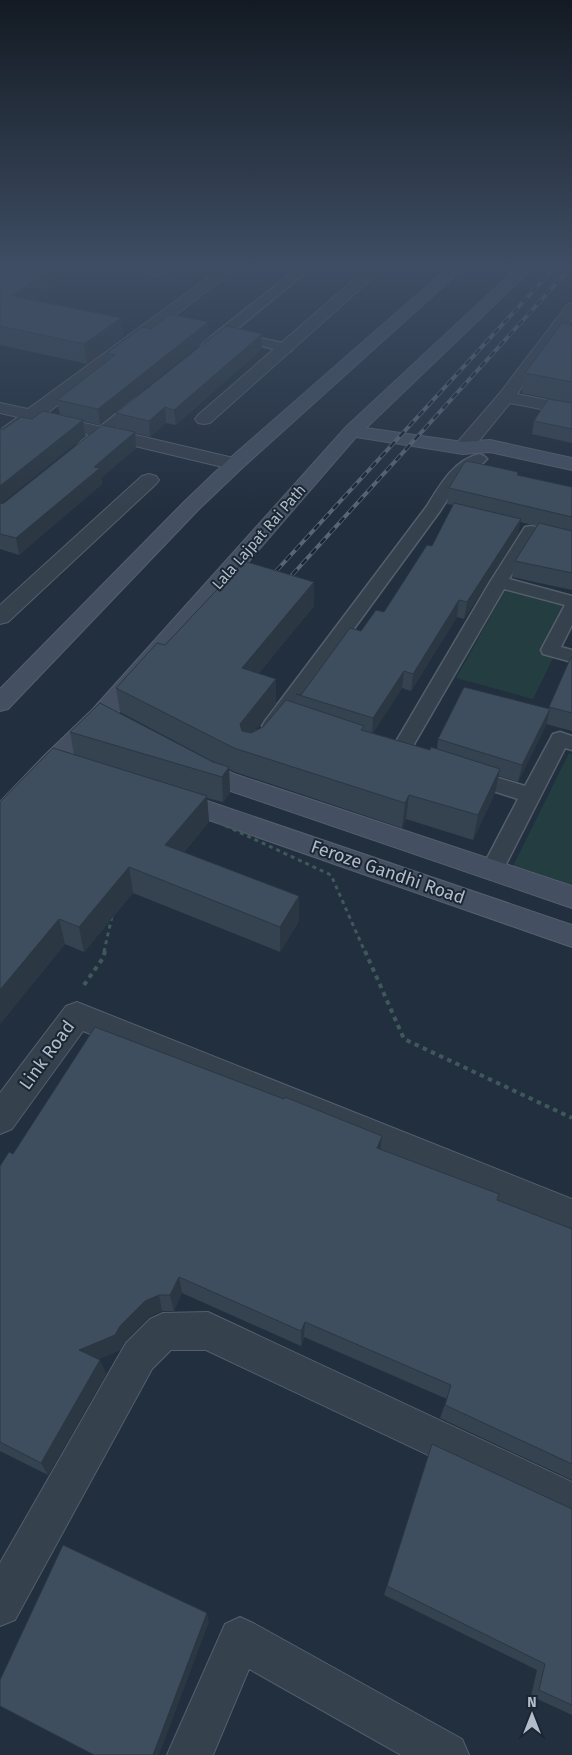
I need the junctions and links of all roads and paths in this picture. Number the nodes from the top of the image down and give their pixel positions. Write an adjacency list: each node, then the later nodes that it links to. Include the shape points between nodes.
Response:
1 (124, 347): 13 (street)
2 (207, 347): 8 (lane)
3 (281, 347): 7 (lane)
4 (367, 347): 21 (main road)
5 (441, 347): 15 (main road, Lala Lajpat Rai Path)
6 (549, 347): 10 (street)
7 (286, 348): 14 (street)
8 (194, 357)
9 (150, 393): 16 (lane)
10 (506, 397): 12 (street); 18 (street)
11 (0, 408): 13 (street)
12 (572, 410)
13 (32, 415): 16 (street); 17 (street)
14 (204, 419)
15 (352, 431): 18 (main road); 38 (main road, Lala Lajpat Rai Path, via 111,720)
16 (102, 432): 19 (lane); 21 (street)
17 (0, 439)
18 (463, 448): 20 (main road); 22 (main road, via 490,446)
19 (73, 456)
20 (479, 459): 24 (main road); 32 (lane, via 456,475 442,510)
21 (235, 464): 31 (main road)
22 (572, 464)
23 (149, 480): 29 (street)
24 (572, 480)
25 (531, 531): 26 (lane)
26 (499, 582): 27 (lane); 35 (lane, via 408,756)
27 (572, 600)
28 (572, 607): 30 (lane, via 550,650)
29 (0, 617)
30 (572, 656)
31 (0, 703)
32 (281, 715): 33 (lane); 34 (lane)
33 (299, 721)
34 (263, 736)
35 (362, 742)
36 (572, 743): 43 (lane, via 560,739)
37 (172, 752): 41 (main road, Feroze Gandhi Road)
38 (53, 762): 39 (main road); 45 (main road, Lala Lajpat Rai Path)
39 (81, 770)
40 (455, 771): 43 (lane)
41 (225, 780): 44 (main road); 46 (main road, Feroze Gandhi Road)
42 (147, 790): 44 (main road, Feroze Gandhi Road)
43 (531, 796): 46 (lane)
44 (208, 814): 49 (main road, Feroze Gandhi Road); 51 (path, bridge, via 331,875 404,1039)
45 (0, 818)
46 (492, 870): 47 (main road, Feroze Gandhi Road)
47 (572, 897)
48 (113, 912): 50 (path, via 103,958)
49 (572, 936)
50 (78, 1003): 52 (street, Link Road); 53 (street)
51 (572, 1118)
52 (0, 1119)
53 (572, 1215)
54 (572, 1503): 55 (street, via 208,1331 163,1332 139,1356)
55 (0, 1605)
56 (190, 1755): 57 (street, via 240,1639)
57 (446, 1755)

